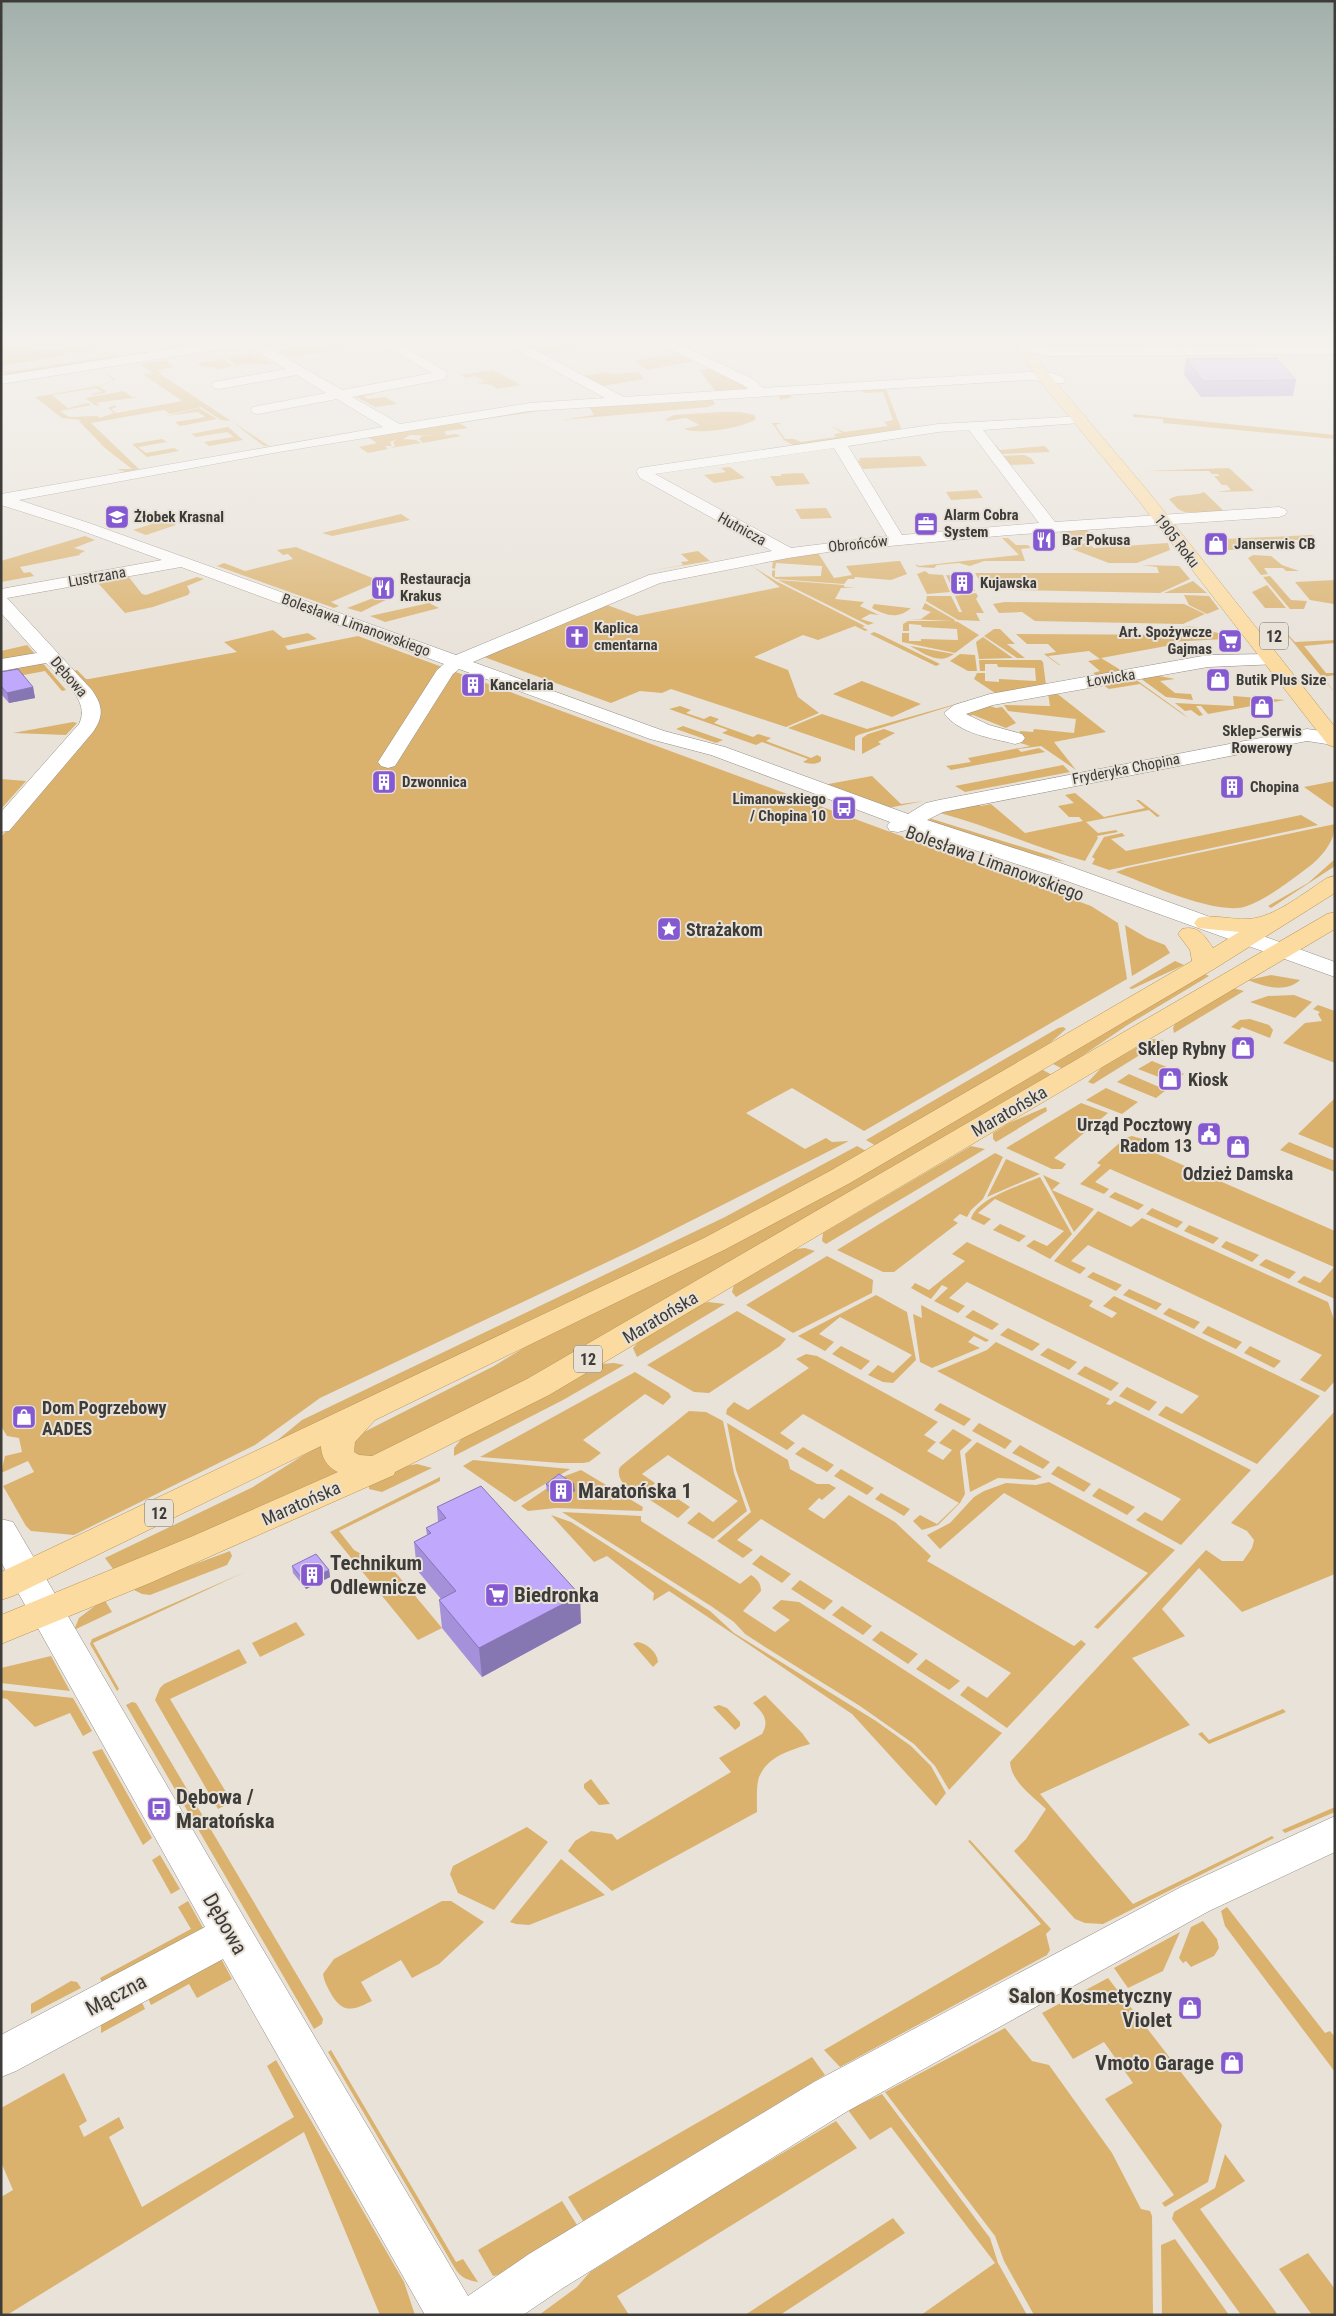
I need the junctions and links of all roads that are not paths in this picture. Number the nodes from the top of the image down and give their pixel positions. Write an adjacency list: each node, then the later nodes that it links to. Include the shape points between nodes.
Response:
1 (282, 448): 7 (street)
2 (795, 448): 12 (street, Hutnicza, via 644,471 645,475)
3 (842, 448): 11 (street)
4 (990, 448): 10 (street)
5 (1106, 448): 9 (main road, 1905 Roku / 12)
6 (1112, 448): 9 (main road, 1905 Roku / 12)
7 (4, 497): 13 (street, Bolesława Limanowskiego)
8 (1279, 512): 9 (street, Obrońców)
9 (1167, 518): 10 (street, Obrońców); 16 (main road, 1905 Roku / 12); 19 (main road, 1905 Roku / 12, via 1254,611)
10 (1050, 527): 11 (street, Obrońców)
11 (898, 541): 12 (street, Obrońców)
12 (788, 553): 18 (street, Obrońców, via 654,579)
13 (182, 562): 14 (street, Lustrzana); 18 (street, Bolesława Limanowskiego)
14 (5, 598): 15 (street, Dębowa)
15 (52, 656): 17 (street); 24 (street, Dębowa, via 90,700 92,717)
16 (1272, 660): 20 (main road, 1905 Roku / 12); 21 (street, Łowicka, via 1202,662 990,700 954,713 989,731)
17 (1, 665)
18 (453, 665): 22 (street, via 446,670); 23 (street, Bolesława Limanowskiego, via 657,735 686,749)
19 (1304, 674)
20 (1324, 735): 23 (street, Fryderyka Chopina, via 940,806)
21 (1015, 738)
22 (388, 762)
23 (904, 819): 28 (street, Bolesława Limanowskiego)
24 (1, 826)
25 (1335, 883): 27 (main road, 12)
26 (1335, 919): 30 (main road, 12)
27 (1274, 921): 28 (main road); 29 (main road, 12)
28 (1198, 929): 29 (street, Bolesława Limanowskiego); 31 (main road)
29 (1238, 943): 30 (street, Bolesława Limanowskiego); 31 (main road, Maratońska / 12)
30 (1272, 956): 32 (street, Bolesława Limanowskiego); 33 (street, Bolesława Limanowskiego); 35 (main road, Maratońska / 12)
31 (1205, 964): 34 (main road, Maratońska / 12)
32 (1335, 970)
33 (1335, 987)
34 (1032, 1066): 35 (main road, via 1053,1068); 36 (main road, Maratońska / 12, via 756,1222)
35 (1063, 1080): 37 (main road, Maratońska / 12, via 565,1372)
36 (378, 1407): 37 (main road, via 348,1427 340,1437 337,1450 338,1456 349,1466); 39 (main road, Maratońska / 12)
37 (382, 1467): 40 (main road, Maratońska / 12)
38 (1, 1531): 39 (street, Dębowa)
39 (14, 1581): 40 (street, Dębowa)
40 (48, 1611): 41 (main road, Maratońska / 12); 43 (street, Dębowa)
41 (1, 1630)
42 (1335, 1833): 46 (street, via 1187,1904 830,2097 546,2271)
43 (230, 1934): 44 (street, Mączna); 45 (street, Dębowa)
44 (1, 2056)
45 (452, 2315)
46 (481, 2315)

